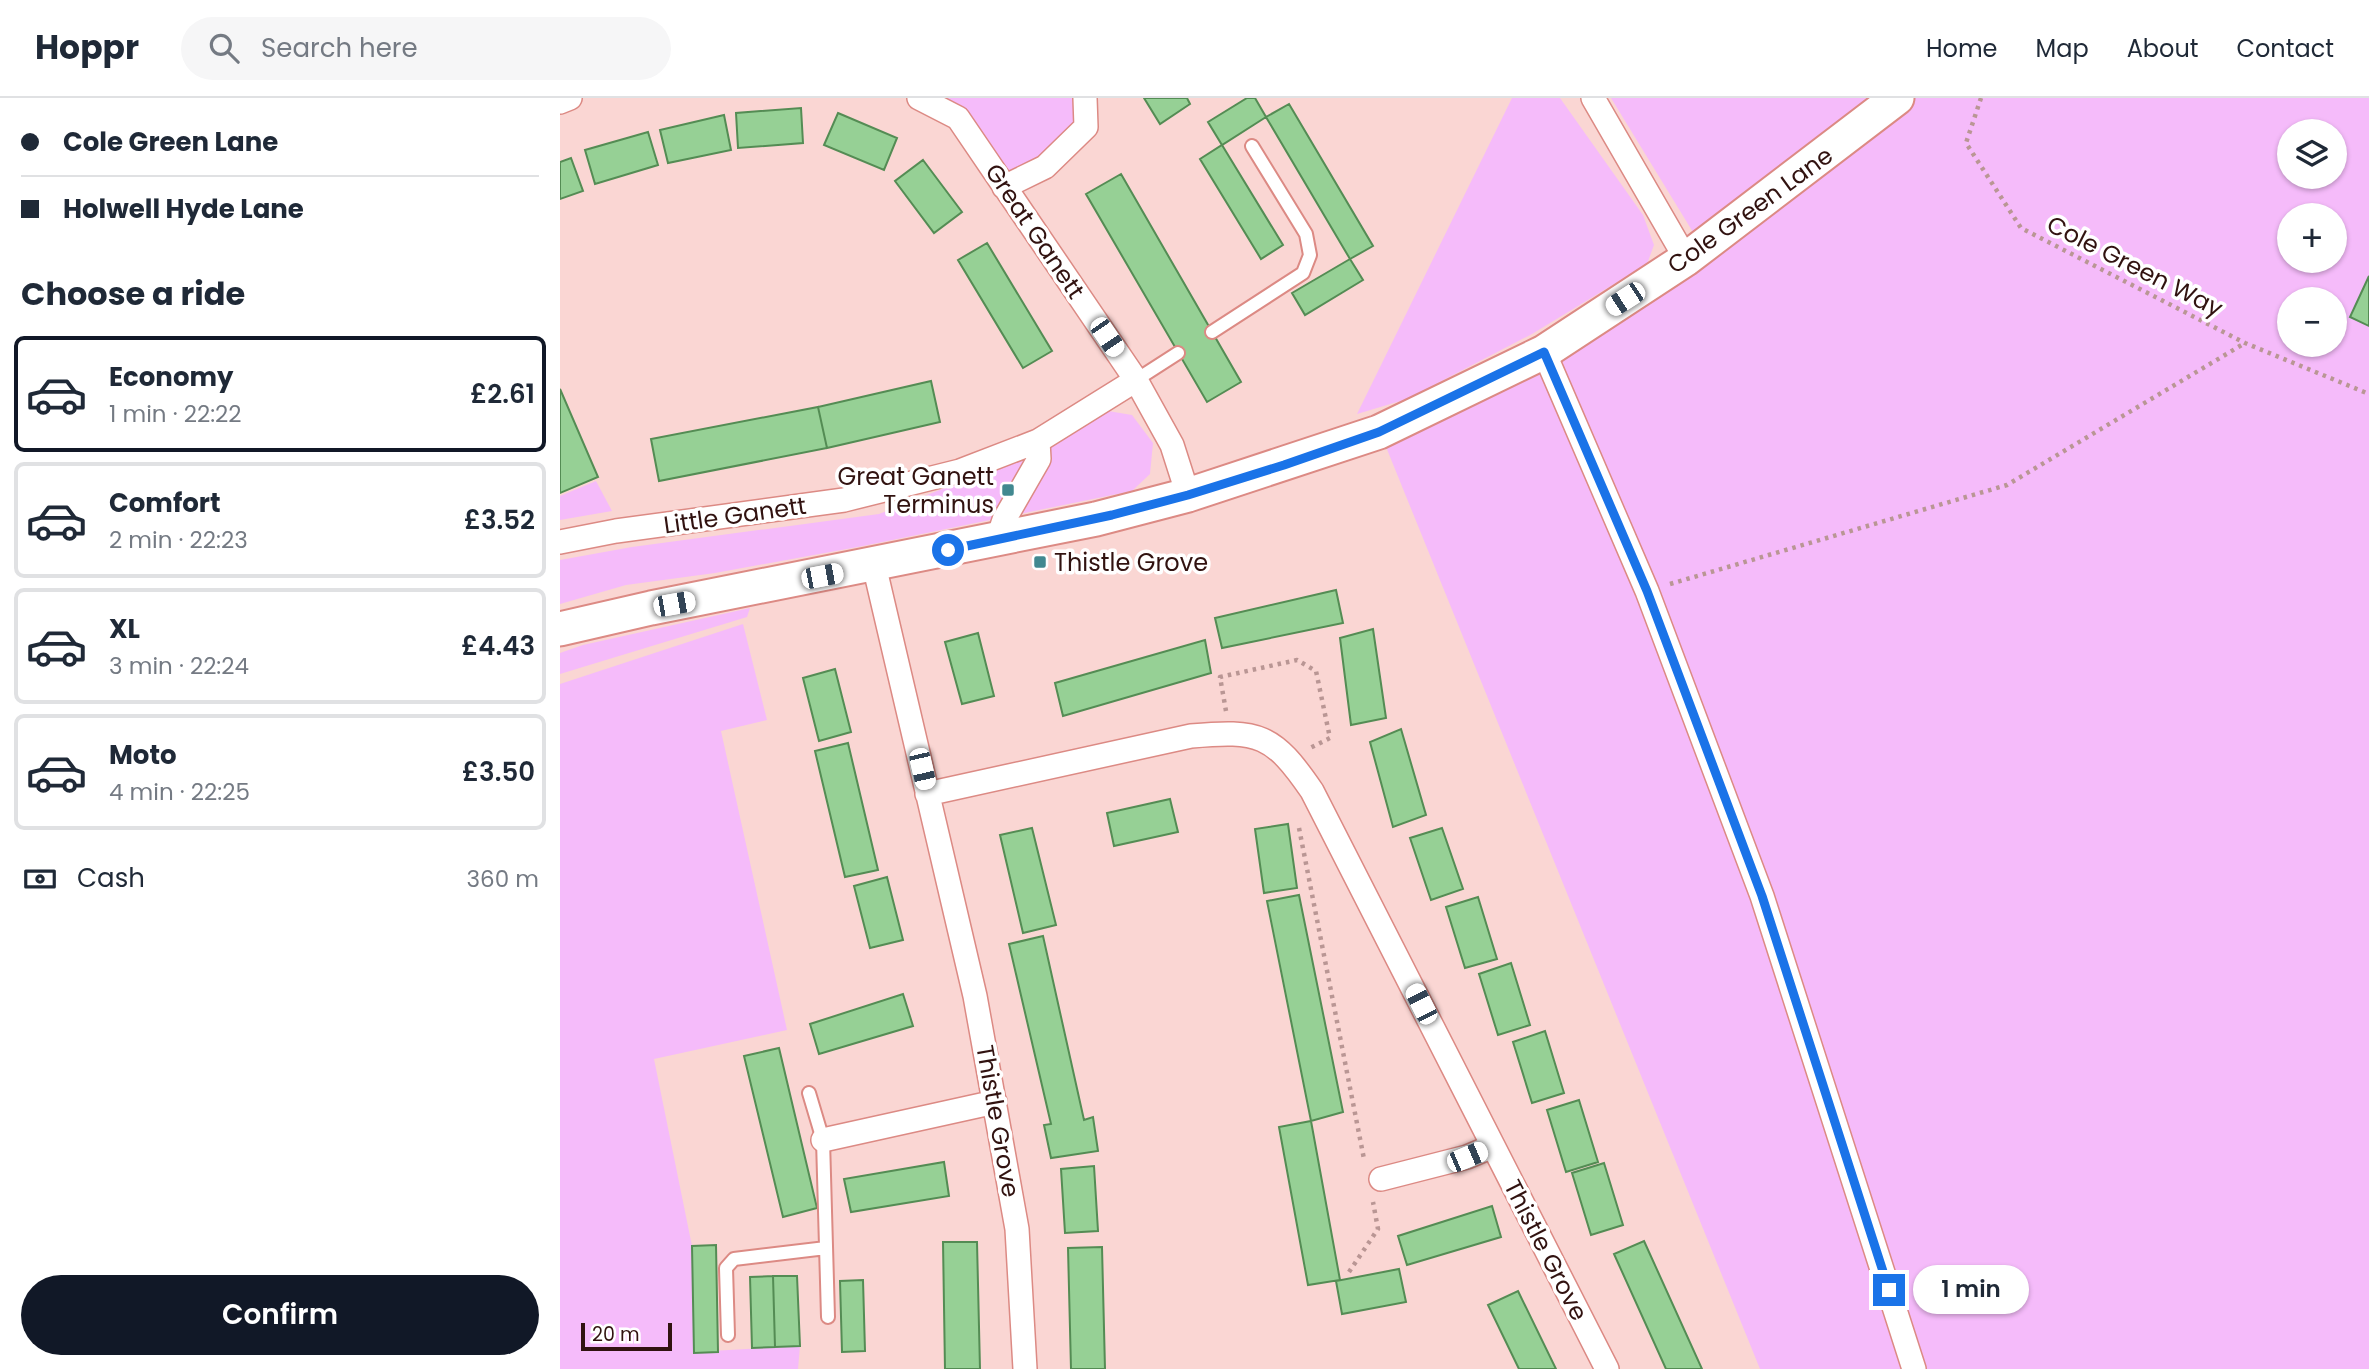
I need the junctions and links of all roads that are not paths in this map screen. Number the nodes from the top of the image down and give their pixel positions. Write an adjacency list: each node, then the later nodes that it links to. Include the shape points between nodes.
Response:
1 (570, 98): 6 (street)
2 (919, 98): 8 (street, Great Ganett, via 958,118)
3 (1085, 98): 8 (street, via 1086,127 1045,167)
4 (1593, 98): 9 (street)
5 (1898, 98): 9 (street, Cole Green Lane)
6 (560, 102)
7 (1252, 146): 10 (lane, via 1306,234 1310,255 1304,273)
8 (1004, 187): 13 (street, Great Ganett)
9 (1686, 259): 11 (street, Cole Green Lane)
10 (1212, 332)
11 (1544, 352): 15 (street, Cole Green Lane, via 1379,432); 31 (street, via 1647,591 1762,896)
12 (1178, 353): 13 (lane)
13 (1136, 380): 14 (street, Little Ganett); 15 (street, Great Ganett, via 1172,445)
14 (1038, 441): 16 (street, via 1039,459); 17 (street, Little Ganett, via 960,471 844,500)
15 (1188, 495): 16 (street, Cole Green Lane)
16 (997, 541): 18 (street, Cole Green Lane)
17 (560, 542)
18 (874, 565): 19 (street, Cole Green Lane); 20 (street, Thistle Grove)
19 (560, 629)
20 (928, 794): 22 (street, Thistle Grove); 24 (street, Thistle Grove, via 1191,736 1230,732 1258,736 1289,758 1306,782)
21 (809, 1093): 23 (lane)
22 (995, 1102): 23 (street); 29 (street, Thistle Grove, via 1017,1229)
23 (824, 1140): 26 (lane)
24 (1493, 1146): 25 (street); 30 (street, Thistle Grove)
25 (1373, 1180)
26 (826, 1248): 27 (lane); 28 (lane, via 734,1259 726,1268)
27 (828, 1317)
28 (728, 1335)
29 (1025, 1369)
30 (1606, 1369)
31 (1914, 1369)

